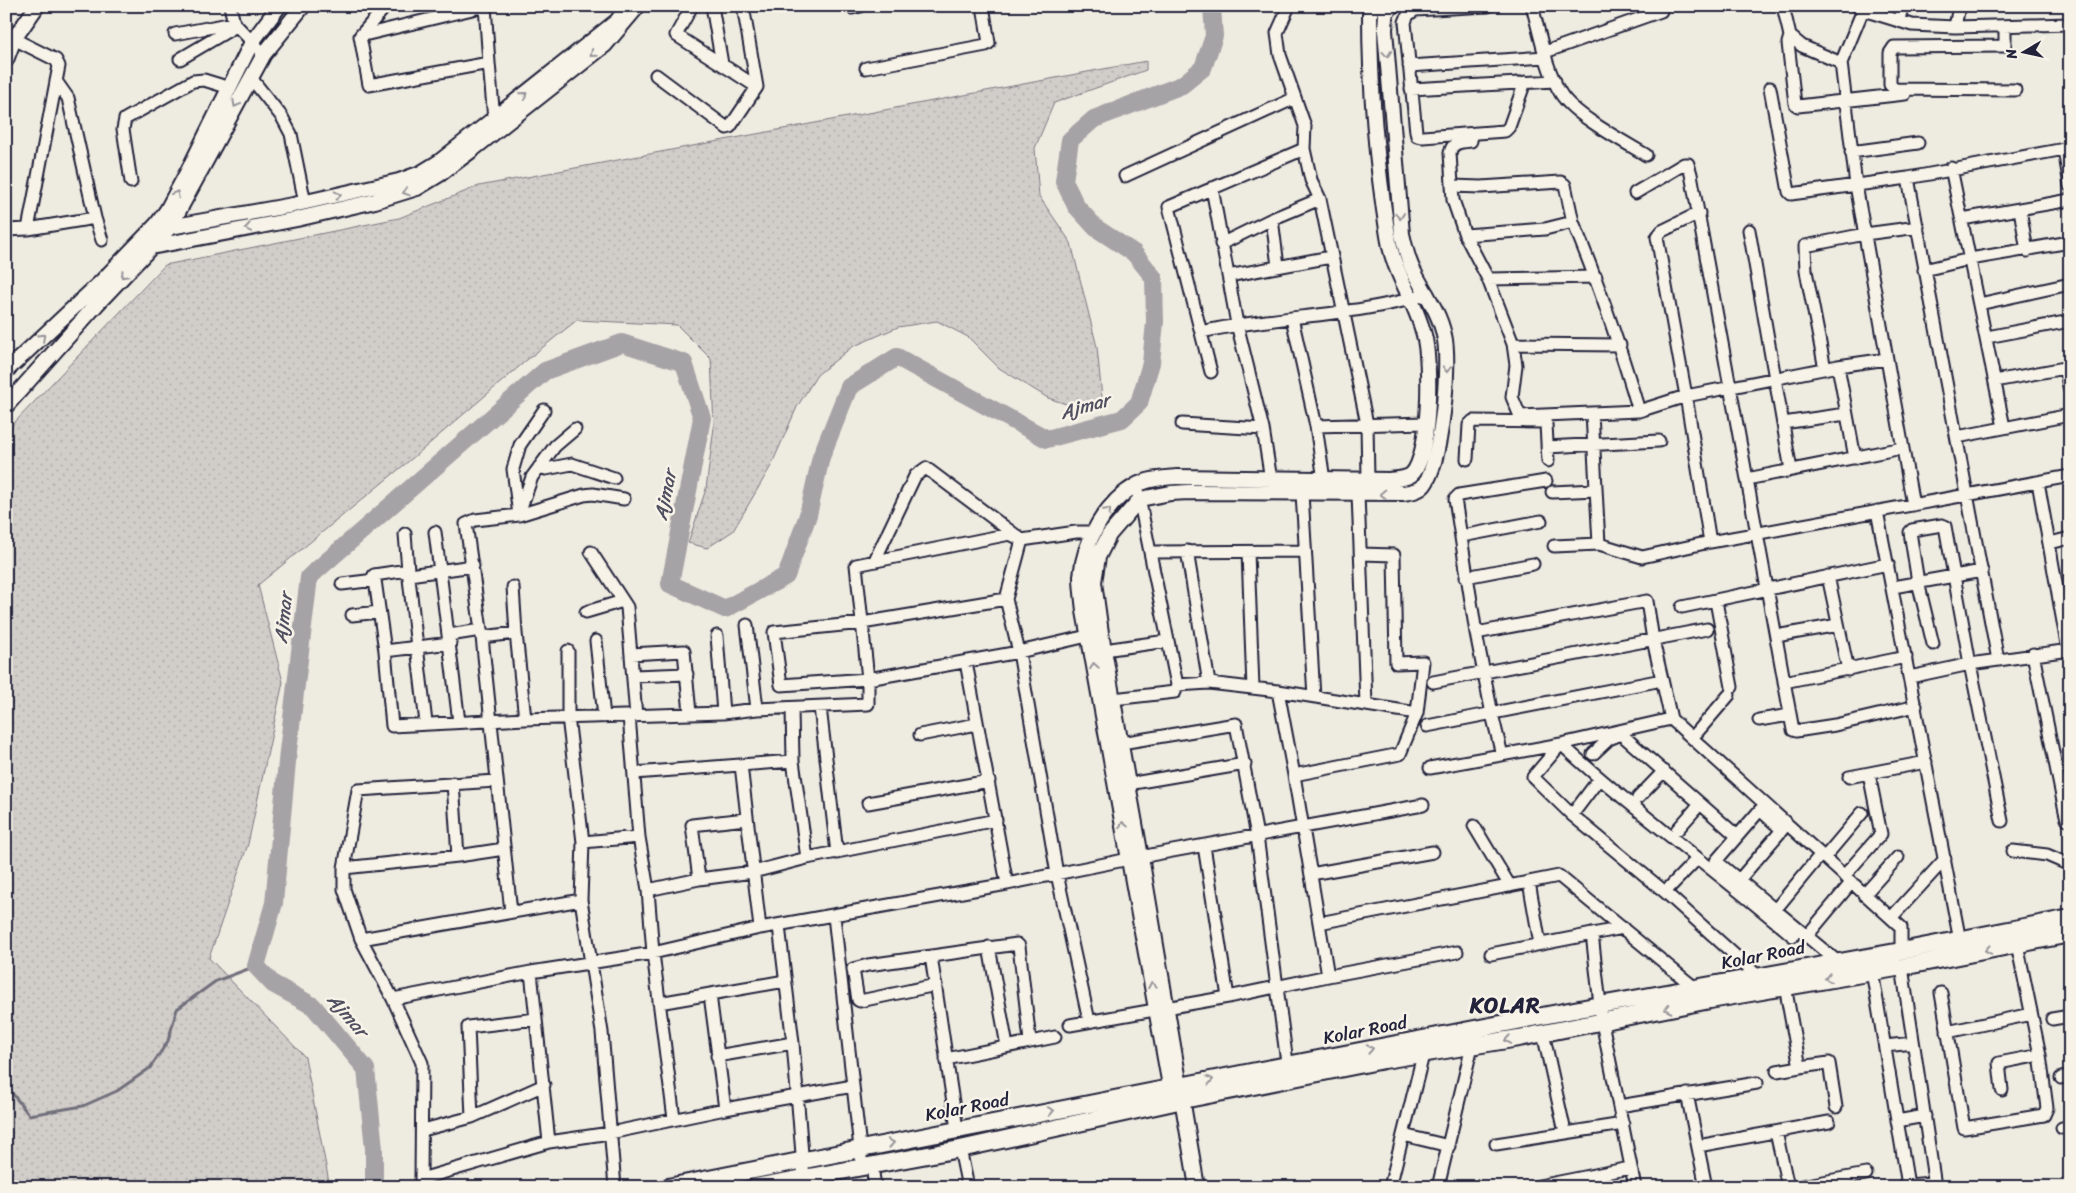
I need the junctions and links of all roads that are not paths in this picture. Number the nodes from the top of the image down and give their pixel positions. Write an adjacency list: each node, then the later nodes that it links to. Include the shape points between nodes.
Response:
1 (36, 6): 29 (street)
2 (230, 6): 24 (street)
3 (279, 6): 33 (street)
4 (303, 6): 35 (street)
5 (485, 6): 31 (street); 39 (street)
6 (627, 6): 57 (street, one-way to 6, via 617,21)
7 (638, 6): 94 (street, one-way to 94, via 605,45 472,150 417,188 297,219)
8 (692, 6): 41 (street, via 676,35)
9 (712, 6): 41 (street)
10 (743, 6): 49 (street)
11 (983, 6): 43 (street, via 989,43 986,45)
12 (1289, 6): 55 (street, via 1277,33 1280,55)
13 (1372, 6): 105 (street, via 1370,80 1377,164 1390,252)
14 (1488, 6): 42 (street, via 1415,10 1408,15 1405,22)
15 (1532, 6): 36 (street)
16 (1783, 6): 32 (street)
17 (1902, 6): 23 (street)
18 (1959, 6): 27 (street)
19 (383, 8): 31 (street)
20 (1385, 8): 104 (street, one-way to 104, via 1402,234 1410,263)
21 (1860, 8): 23 (street); 40 (street)
22 (1661, 11): 36 (street)
23 (1899, 21): 27 (street, via 1912,25)
24 (235, 24): 30 (street); 33 (street); 37 (street)
25 (2070, 24): 26 (street)
26 (2005, 26): 28 (street); 34 (street, via 2010,46)
27 (1955, 27): 28 (street)
28 (1979, 27): 34 (street)
29 (10, 34): 38 (street); 46 (street, via 56,60 59,66)
30 (175, 34)
31 (360, 36): 39 (street, via 369,85)
32 (1790, 36): 40 (street, via 1802,46); 56 (street, via 1788,43 1796,105)
33 (252, 42): 35 (street); 50 (street)
34 (1979, 46): 53 (street, via 1894,47 1890,52 1890,85 1894,88)
35 (264, 54): 45 (street)
36 (1546, 54): 42 (street); 47 (street)
37 (180, 59)
38 (6, 60)
39 (489, 63): 57 (street)
40 (1841, 63): 56 (street)
41 (722, 64): 49 (street)
42 (1409, 66): 52 (street)
43 (866, 68)
44 (656, 75): 49 (street, via 727,128)
45 (251, 78): 75 (street, via 287,124); 83 (street, one-way to 83)
46 (56, 81): 78 (street, via 68,98); 85 (street)
47 (1556, 81): 48 (street); 63 (street, via 1562,95 1580,112)
48 (1525, 82): 52 (street); 52 (street, via 1505,131 1433,136 1417,136)
49 (757, 87)
50 (230, 88): 67 (street, via 204,80 193,81 125,119 123,129); 82 (street, one-way to 50, via 176,194)
51 (1770, 88): 68 (street, via 1788,192 1793,194)
52 (1411, 89)
53 (2015, 90)
54 (1912, 93): 56 (street)
55 (1295, 98): 61 (street, via 1305,126); 65 (street)
56 (1844, 101): 62 (street)
57 (494, 119): 75 (street, one-way to 57, via 421,173)
58 (1471, 141): 69 (street, via 1456,143 1451,148)
59 (1918, 143): 62 (street)
60 (2067, 148): 64 (street); 70 (street)
61 (1304, 149): 71 (street); 73 (street, via 1311,180)
62 (1851, 152): 68 (street)
63 (1646, 155)
64 (1951, 168): 66 (street); 80 (street)
65 (1125, 176)
66 (1908, 178): 68 (street); 84 (street)
67 (131, 182)
68 (1856, 185): 88 (street)
69 (1452, 186): 81 (street, via 1561,182 1565,185); 89 (street, via 1453,200)
70 (2070, 186)
71 (1212, 188): 92 (street); 111 (street, via 1169,207)
72 (1635, 193): 77 (street, via 1686,163)
73 (1320, 199): 79 (street); 96 (street)
74 (2070, 200): 76 (street)
75 (305, 202): 83 (street)
76 (2020, 209): 80 (street); 95 (street)
77 (1698, 213): 123 (street); 125 (street, via 1662,231 1658,237)
78 (95, 218): 85 (street); 90 (street)
79 (1272, 219): 92 (street); 98 (street)
80 (1962, 219): 97 (street)
81 (1573, 222): 89 (street, via 1545,229); 101 (street)
82 (155, 226): 83 (street); 93 (street)
83 (170, 227): 94 (street)
84 (1918, 227): 88 (street); 99 (street)
85 (28, 229): 86 (street)
86 (6, 230)
87 (1749, 230): 121 (street)
88 (1865, 234): 115 (street); 118 (street, via 1807,244 1804,249)
89 (1465, 235): 102 (street)
90 (102, 240)
91 (2070, 242): 95 (street)
92 (1221, 244): 100 (street)
93 (135, 248): 94 (street); 119 (street, one-way to 93)
94 (151, 248): 126 (street, one-way to 126)
95 (2027, 251): 97 (street)
96 (1331, 257): 98 (street); 107 (street)
97 (1970, 259): 99 (street); 106 (street)
98 (1278, 266): 100 (street)
99 (1924, 270): 140 (street)
100 (1228, 276): 110 (street)
101 (1596, 277): 102 (street); 114 (street)
102 (1488, 279): 113 (street)
103 (2070, 284): 106 (street)
104 (1428, 294): 105 (street); 162 (street, one-way to 162, via 1444,335 1447,363 1440,426 1430,474 1423,486 1413,491)
105 (1410, 300): 107 (street); 132 (street, via 1416,309 1428,359)
106 (1979, 304): 112 (street)
107 (1342, 311): 108 (street); 135 (street)
108 (1292, 318): 110 (street); 136 (street)
109 (2070, 321): 112 (street)
110 (1237, 324): 111 (street); 139 (street)
111 (1201, 332): 120 (street)
112 (1987, 337): 122 (street)
113 (1514, 344): 114 (street); 129 (street, via 1516,365 1512,397 1520,416)
114 (1620, 345): 128 (street)
115 (1887, 360): 116 (street); 144 (street)
116 (1838, 366): 118 (street); 130 (street)
117 (2067, 368): 122 (street); 124 (street)
118 (1825, 369): 121 (street)
119 (6, 371)
120 (1211, 372)
121 (1776, 379): 123 (street); 133 (street)
122 (1995, 381): 137 (street)
123 (1730, 388): 125 (street); 153 (street)
124 (2070, 391)
125 (1686, 396): 128 (street); 176 (street)
126 (6, 406)
127 (544, 410): 167 (street, via 520,445 513,469)
128 (1639, 411): 129 (street)
129 (1592, 413): 142 (street)
130 (1846, 414): 133 (street); 145 (street)
131 (2070, 415): 137 (street)
132 (1426, 423): 135 (street); 152 (street, via 1421,457 1410,476)
133 (1783, 423): 149 (street)
134 (1182, 424): 139 (street)
135 (1367, 424): 136 (street); 152 (street)
136 (1316, 426): 155 (street)
137 (2004, 427): 140 (street)
138 (575, 429): 148 (street, via 555,446)
139 (1264, 429): 154 (street)
140 (1957, 436): 163 (street)
141 (1659, 441): 142 (street)
142 (1594, 444): 143 (street); 158 (street)
143 (1547, 447): 146 (street, via 1546,424 1542,422 1473,421 1469,425); 147 (street)
144 (1902, 448): 145 (street); 165 (street)
145 (1855, 458): 149 (street)
146 (1467, 459)
147 (1548, 461)
148 (539, 467): 151 (street, via 546,469 572,464); 167 (street, via 532,477)
149 (1792, 470): 153 (street)
150 (2070, 476): 157 (street)
151 (614, 478)
152 (1368, 479): 155 (street)
153 (1747, 479): 171 (street)
154 (1271, 480): 155 (street); 159 (street, via 1165,478)
155 (1324, 480)
156 (1546, 481): 173 (street, via 1457,496)
157 (2038, 482): 163 (street); 177 (street)
158 (1596, 490): 160 (street); 178 (street)
159 (1138, 492): 161 (street); 170 (street, one-way to 159, via 1104,515); 183 (street); 217 (street, via 1098,556 1094,582)
160 (1552, 492)
161 (1302, 493): 162 (street); 181 (street)
162 (1358, 494): 185 (street)
163 (1967, 496): 165 (street); 191 (street)
164 (624, 499): 167 (street, via 594,494)
165 (1913, 505): 166 (street)
166 (1877, 511): 171 (street); 188 (street)
167 (519, 515): 189 (street, via 466,524)
168 (1542, 521): 173 (street)
169 (435, 532): 190 (street)
170 (1093, 532): 175 (street); 217 (street, via 1087,545 1081,578)
171 (1757, 533): 176 (street); 201 (street)
172 (405, 534): 192 (street)
173 (1462, 536): 195 (street)
174 (2070, 538): 177 (street)
175 (1022, 540): 186 (street, via 1010,534); 186 (street, via 926,468 916,476); 202 (street)
176 (1710, 542): 178 (street, via 1642,557)
177 (2050, 543): 205 (street)
178 (1599, 544): 179 (street)
179 (1554, 546)
180 (1187, 551): 183 (street); 184 (street); 246 (street)
181 (1305, 551): 184 (street); 250 (street)
182 (591, 552): 204 (street)
183 (1152, 552): 223 (street)
184 (1248, 552): 248 (street)
185 (1361, 554): 252 (street); 258 (street, via 1394,554 1396,663 1423,662)
186 (876, 560): 210 (street, via 856,565)
187 (1533, 564): 195 (street)
188 (1888, 564): 193 (street); 200 (street)
189 (473, 566): 190 (street); 214 (street)
190 (440, 570): 192 (street); 220 (street)
191 (1982, 571): 194 (street); 234 (street)
192 (409, 572): 196 (street, via 374,575); 225 (street)
193 (1828, 576): 201 (street); 212 (street)
194 (1953, 576): 197 (street); 197 (street, via 1944,525 1912,530); 236 (street)
195 (1466, 577): 216 (street)
196 (375, 580): 198 (street); 207 (street)
197 (1918, 582): 200 (street); 224 (street)
198 (342, 584)
199 (513, 587): 215 (street)
200 (1893, 587): 233 (street)
201 (1767, 589): 203 (street); 219 (street)
202 (1006, 598): 210 (street); 230 (street)
203 (1716, 600): 206 (street); 274 (street, via 1731,691)
204 (623, 601): 208 (street); 231 (street, via 628,607)
205 (2065, 602): 227 (street)
206 (1682, 607)
207 (380, 612): 209 (street); 228 (street)
208 (586, 612)
209 (352, 615)
210 (862, 623): 242 (street); 242 (street, via 774,632 780,685)
211 (748, 625): 256 (street)
212 (1838, 625): 219 (street); 237 (street)
213 (1707, 628): 221 (street)
214 (481, 633): 215 (street); 220 (street); 267 (street)
215 (516, 633): 265 (street)
216 (1476, 633): 221 (street, via 1647,601); 238 (street)
217 (1094, 634): 226 (street); 230 (street); 319 (street, one-way to 217)
218 (717, 636): 259 (street)
219 (1776, 636): 245 (street)
220 (449, 638): 225 (street); 269 (street)
221 (1653, 640): 238 (street); 243 (street)
222 (596, 641): 264 (street)
223 (1167, 641): 226 (street); 247 (street)
224 (1933, 644)
225 (418, 646): 228 (street); 270 (street)
226 (1104, 650): 251 (street)
227 (2069, 650): 232 (street)
228 (385, 651): 270 (street, via 392,726)
229 (568, 651): 263 (street)
230 (1019, 652): 235 (street); 326 (street)
231 (631, 654): 239 (street, via 684,651); 240 (street)
232 (2033, 654): 234 (street); 303 (street, via 2065,811)
233 (1906, 657): 237 (street); 241 (street)
234 (1998, 660): 236 (street)
235 (966, 662): 242 (street); 271 (street)
236 (1970, 664): 241 (street); 302 (street)
237 (1848, 670): 245 (street)
238 (1484, 672): 244 (street); 260 (street)
239 (687, 674): 240 (street); 257 (street)
240 (634, 676): 262 (street)
241 (1910, 677): 253 (street)
242 (868, 679): 254 (street, via 868,704)
243 (1662, 680): 260 (street); 266 (street)
244 (1433, 682)
245 (1784, 682): 261 (street)
246 (1209, 683): 247 (street); 248 (street)
247 (1178, 686): 251 (street, via 1176,692)
248 (1253, 688): 249 (street)
249 (1278, 691): 250 (street); 287 (street)
250 (1314, 697): 252 (street)
251 (1113, 699): 275 (street)
252 (1366, 704): 258 (street)
253 (1916, 706): 261 (street, via 1794,731); 280 (street)
254 (820, 707): 255 (street); 315 (street)
255 (792, 708): 256 (street); 279 (street)
256 (757, 709): 259 (street)
257 (690, 713): 259 (street); 262 (street)
258 (1417, 713): 287 (street, via 1400,754)
259 (722, 714)
260 (1492, 714): 272 (street); 277 (street)
261 (1790, 715): 268 (street)
262 (633, 716): 264 (street); 285 (street)
263 (568, 717): 264 (street); 265 (street); 310 (street)
264 (604, 717)
265 (525, 719): 267 (street)
266 (1671, 719): 274 (street); 276 (street)
267 (491, 720): 269 (street); 290 (street)
268 (1759, 720)
269 (459, 722): 270 (street)
270 (426, 723)
271 (976, 724): 273 (street); 291 (street)
272 (1427, 726)
273 (920, 735)
274 (1693, 737): 320 (street)
275 (1121, 743): 281 (street, via 1236,724); 293 (street)
276 (1561, 744): 277 (street); 289 (street); 299 (street, via 1533,777)
277 (1502, 754): 283 (street)
278 (1593, 754): 284 (street, via 1609,739 1622,734)
279 (793, 762): 282 (street); 318 (street)
280 (1926, 762): 286 (street); 321 (street)
281 (1245, 764): 293 (street); 307 (street)
282 (741, 765): 285 (street); 300 (street)
283 (1430, 768)
284 (1664, 771): 294 (street); 296 (street)
285 (634, 773): 309 (street)
286 (1869, 774): 288 (street); 329 (street, via 1881,834)
287 (1294, 775): 305 (street)
288 (1849, 777)
289 (1599, 779): 299 (street); 349 (street)
290 (496, 781): 292 (street); 312 (street)
291 (989, 781): 295 (street); 301 (street)
292 (453, 782): 316 (street); 324 (street, via 358,790)
293 (1128, 784): 319 (street)
294 (1638, 798)
295 (868, 803)
296 (1700, 804): 306 (street); 308 (street)
297 (1423, 805): 305 (street)
298 (1862, 813): 320 (street)
299 (1572, 815): 335 (street)
300 (746, 819): 325 (street); 328 (street, via 692,825)
301 (996, 820): 315 (street); 332 (street)
302 (2002, 820)
303 (2070, 820)
304 (1474, 826): 333 (street)
305 (1302, 828): 307 (street); 327 (street)
306 (1677, 830)
307 (1257, 836): 311 (street); 371 (street)
308 (1737, 836): 330 (street, via 1716,861); 330 (street, via 1760,810 1782,830)
309 (639, 837): 310 (street); 334 (street)
310 (583, 842): 337 (street)
311 (1204, 846): 319 (street); 375 (street)
312 (504, 849): 316 (street); 339 (street)
313 (2012, 851): 323 (street, via 2046,855)
314 (1433, 852): 327 (street)
315 (837, 853): 318 (street)
316 (458, 856): 324 (street)
317 (1898, 857): 336 (street)
318 (806, 858): 325 (street)
319 (1135, 858): 326 (street); 379 (street)
320 (1820, 858): 329 (street); 338 (street)
321 (1945, 859): 341 (street); 351 (street)
322 (1693, 863): 335 (street)
323 (2070, 865)
324 (344, 868): 352 (street, via 344,889)
325 (753, 872): 328 (street); 345 (street)
326 (1056, 874): 332 (street); 384 (street)
327 (1311, 874): 343 (street)
328 (699, 879): 334 (street)
329 (1848, 879): 336 (street); 350 (street)
330 (1739, 880): 338 (street)
331 (1529, 882): 333 (street); 346 (street, via 1560,876); 353 (street)
332 (1007, 884): 340 (street)
333 (1510, 886): 343 (street)
334 (648, 890): 357 (street)
335 (1665, 892): 367 (street)
336 (1864, 894): 341 (street)
337 (581, 900): 339 (street); 363 (street)
338 (1775, 910): 350 (street)
339 (511, 912): 352 (street)
340 (834, 916): 344 (street); 405 (street)
341 (1891, 918): 361 (street, via 1901,927)
342 (2070, 918): 351 (main road, Kolar Road)
343 (1319, 923): 366 (street)
344 (779, 926): 345 (street); 368 (street)
345 (760, 928): 357 (street)
346 (1623, 928): 347 (street); 372 (street)
347 (1592, 934): 353 (street); 378 (street)
348 (2070, 934): 354 (main road, Kolar Road)
349 (1793, 936)
350 (1807, 936): 362 (street)
351 (1959, 938): 359 (street); 361 (main road, Kolar Road)
352 (361, 939): 376 (street)
353 (1540, 944): 358 (street)
354 (2017, 944): 359 (main road, Kolar Road, one-way to 359); 380 (street)
355 (989, 947): 360 (street); 390 (street, via 1019,946); 393 (street)
356 (1457, 952): 366 (street)
357 (653, 953): 363 (street); 377 (street)
358 (1491, 954)
359 (1962, 955): 361 (main road, Kolar Road)
360 (931, 956): 369 (street); 369 (street, via 854,968 856,990 860,1001)
361 (1901, 959): 362 (main road, Kolar Road); 365 (main road, Kolar Road); 391 (street)
362 (1838, 962): 367 (main road, Kolar Road)
363 (590, 963): 364 (street); 423 (street, via 602,1032)
364 (531, 972): 376 (street); 382 (street)
365 (1872, 972): 370 (main road, Kolar Road, one-way to 370); 395 (street)
366 (1328, 976): 371 (street)
367 (1759, 977): 372 (main road, Kolar Road)
368 (785, 981): 374 (street); 392 (street)
369 (936, 985): 399 (street)
370 (1785, 986): 385 (main road, Kolar Road, one-way to 385); 400 (street)
371 (1277, 987): 375 (street); 402 (street)
372 (1695, 988): 378 (main road, Kolar Road)
373 (1941, 993): 387 (street)
374 (710, 995): 377 (street); 398 (street)
375 (1228, 997): 379 (street)
376 (393, 998): 420 (street, via 422,1063)
377 (659, 1003): 415 (street)
378 (1600, 1005): 385 (street); 402 (main road, Kolar Road, one-way to 378)
379 (1161, 1008): 384 (street); 407 (street)
380 (2031, 1014): 387 (street); 397 (street)
381 (2070, 1016): 383 (street)
382 (536, 1018): 404 (street); 414 (street, via 468,1027)
383 (2052, 1020)
384 (1089, 1021): 386 (street)
385 (1602, 1022): 388 (main road, Kolar Road); 410 (street)
386 (1070, 1025)
387 (1947, 1032): 397 (street, via 1964,1128 2044,1115 2047,1108)
388 (1543, 1033): 394 (main road, Kolar Road, one-way to 394); 421 (street)
389 (1055, 1037): 390 (street)
390 (1030, 1041): 393 (street)
391 (1912, 1043): 395 (street); 413 (street)
392 (793, 1044): 398 (street); 409 (street)
393 (1008, 1046): 399 (street)
394 (1472, 1046): 396 (main road, Kolar Road); 427 (street)
395 (1885, 1046): 416 (street)
396 (1423, 1055): 402 (main road, Kolar Road); 424 (street)
397 (2040, 1055): 406 (street, via 1999,1062)
398 (717, 1056): 412 (street)
399 (946, 1059): 419 (street)
400 (1800, 1067): 401 (street); 411 (street, via 1829,1063)
401 (1777, 1071)
402 (1288, 1072): 407 (main road, Kolar Road)
403 (1757, 1083): 408 (street)
404 (544, 1085): 414 (street); 425 (street)
405 (853, 1086): 409 (street); 429 (street)
406 (2002, 1090)
407 (1177, 1094): 419 (main road, Kolar Road, one-way to 407); 430 (main road, Kolar Road); 443 (street)
408 (1687, 1094): 410 (street); 428 (street)
409 (797, 1095): 412 (street); 431 (street)
410 (1619, 1106): 418 (street)
411 (1836, 1107)
412 (725, 1109): 415 (street)
413 (1925, 1116): 416 (street); 416 (street, via 1934,1181 1908,1186)
414 (472, 1117): 420 (street)
415 (674, 1119): 423 (street)
416 (1897, 1121)
417 (1829, 1122): 422 (street)
418 (1623, 1124): 421 (street); 433 (street)
419 (957, 1129): 429 (main road, Kolar Road, one-way to 419); 430 (main road)
420 (423, 1130): 436 (street)
421 (1565, 1132): 426 (street)
422 (1776, 1132): 428 (street); 449 (street)
423 (610, 1133): 425 (street); 438 (street)
424 (1403, 1135): 427 (street); 444 (street)
425 (549, 1142): 436 (street)
426 (1496, 1144)
427 (1449, 1146): 445 (street)
428 (1698, 1146): 448 (street)
429 (860, 1149): 431 (main road, Kolar Road); 432 (street)
430 (960, 1149): 432 (main road, Kolar Road); 442 (street)
431 (803, 1161): 435 (street); 439 (main road, Kolar Road)
432 (867, 1166): 435 (main road, Kolar Road); 441 (street)
433 (1630, 1168): 437 (street); 447 (street)
434 (1866, 1174): 450 (street)
435 (804, 1179): 440 (main road, Kolar Road)
436 (422, 1183)
437 (1563, 1184): 446 (street)
438 (615, 1187)
439 (668, 1187)
440 (755, 1187)
441 (875, 1187)
442 (968, 1187)
443 (1196, 1187)
444 (1390, 1187)
445 (1438, 1187)
446 (1534, 1187)
447 (1635, 1187)
448 (1706, 1187)
449 (1788, 1187)
450 (1796, 1187)

